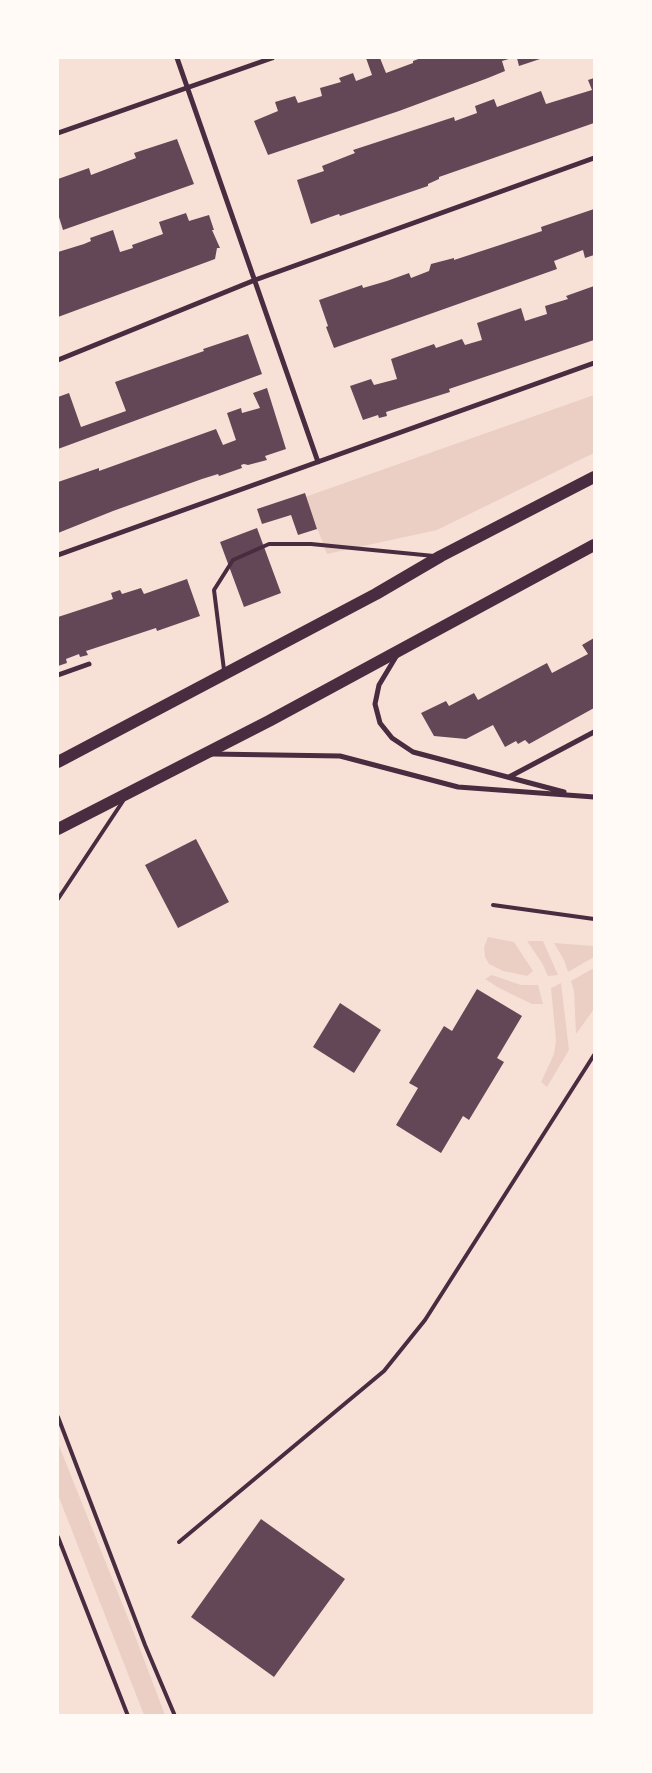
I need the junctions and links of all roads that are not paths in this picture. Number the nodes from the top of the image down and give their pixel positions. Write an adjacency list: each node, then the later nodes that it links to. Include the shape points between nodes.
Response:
1 (177, 58): 3 (street)
2 (272, 58): 3 (street)
3 (187, 87): 4 (street); 6 (street)
4 (58, 133)
5 (594, 158): 6 (street)
6 (255, 280): 7 (street); 9 (street)
7 (58, 360)
8 (594, 364): 9 (street)
9 (318, 462): 12 (street)
10 (594, 477): 13 (main road)
11 (594, 545): 14 (main road)
12 (58, 555)
13 (441, 556): 16 (main road); 16 (lane, via 311,544 270,544 233,560 214,590)
14 (400, 650): 19 (main road); 21 (street, via 379,685 375,704 380,723 392,738 413,752)
15 (89, 664): 17 (street)
16 (225, 674): 20 (main road)
17 (58, 675)
18 (594, 732): 21 (street)
19 (204, 754): 22 (main road); 23 (street, via 340,756 458,787)
20 (58, 762)
21 (509, 777): 23 (street)
22 (129, 792): 25 (main road); 26 (lane)
23 (577, 795): 24 (street)
24 (594, 797)
25 (58, 829)
26 (58, 899)
27 (493, 905): 28 (lane)
28 (594, 919)
29 (594, 1054): 32 (lane, via 425,1320 384,1371)
30 (58, 1417): 34 (lane)
31 (58, 1537): 33 (lane)
32 (179, 1542)
33 (128, 1716)
34 (175, 1716)

